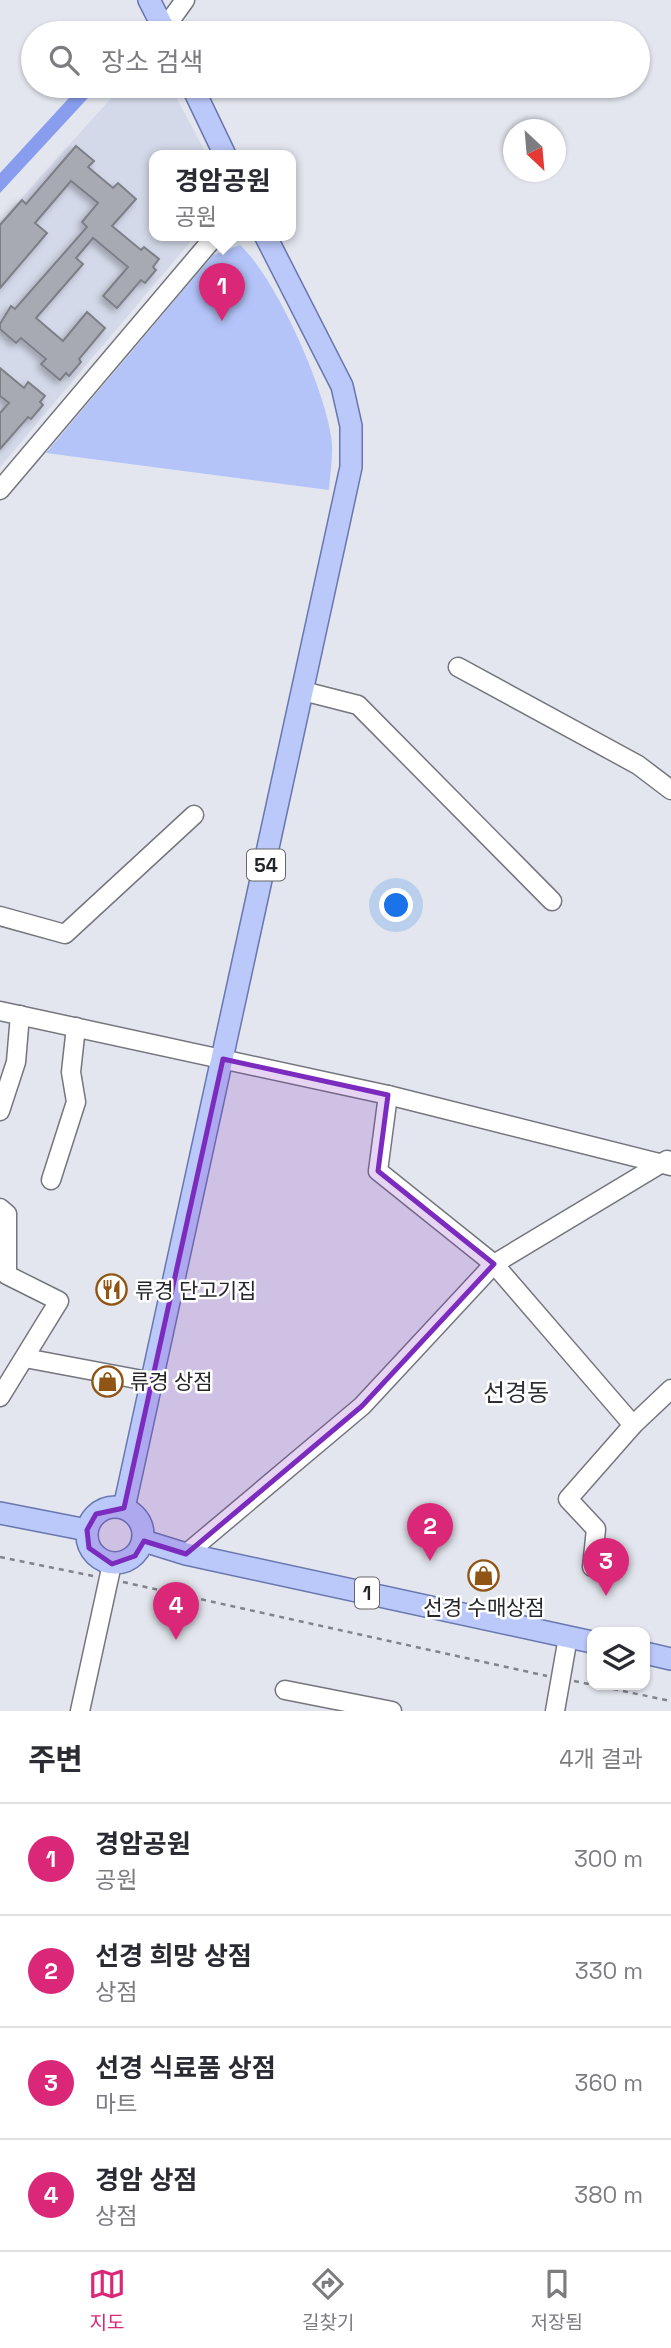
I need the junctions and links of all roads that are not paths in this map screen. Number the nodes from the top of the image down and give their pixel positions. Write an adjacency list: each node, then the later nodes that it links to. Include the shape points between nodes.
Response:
1 (149, 0): 3 (main road)
2 (185, 0): 4 (street)
3 (160, 21)
4 (171, 21)
5 (198, 98): 6 (main road)
6 (223, 150)
7 (211, 241): 9 (street)
8 (268, 241): 11 (main road, 54, via 342,386 351,426 351,467)
9 (0, 490)
10 (458, 667): 12 (street, via 638,765)
11 (303, 691): 14 (street, via 358,705); 19 (main road, 54)
12 (671, 790)
13 (194, 815): 15 (street, via 65,934)
14 (552, 901)
15 (0, 916)
16 (0, 1011): 17 (street)
17 (20, 1015): 18 (street); 21 (street, via 16,1062)
18 (76, 1027): 19 (street); 23 (street, via 71,1072 76,1102)
19 (223, 1059): 20 (street); 27 (main road, 54)
20 (388, 1096): 22 (street); 25 (street, via 378,1171)
21 (0, 1111)
22 (668, 1162): 25 (street)
23 (51, 1180)
24 (0, 1208): 26 (street, via 7,1214 6,1275 59,1301)
25 (494, 1264): 30 (street); 35 (street, via 362,1406)
26 (25, 1358): 27 (street); 29 (street)
27 (153, 1382): 31 (main road, 54)
28 (671, 1389): 30 (street)
29 (0, 1397)
30 (633, 1425): 36 (street, via 568,1499 596,1529)
31 (124, 1508): 33 (main road, via 96,1514); 34 (main road, via 141,1523)
32 (0, 1513): 33 (main road)
33 (87, 1530): 37 (main road, via 89,1548)
34 (144, 1541): 35 (main road, 1); 37 (main road, via 135,1556)
35 (186, 1554): 38 (main road, 1)
36 (592, 1567)
37 (111, 1572): 43 (street)
38 (569, 1637): 39 (main road, 1); 45 (street)
39 (587, 1641)
40 (650, 1654): 41 (main road)
41 (671, 1659)
42 (285, 1690): 44 (street)
43 (80, 1711)
44 (392, 1711)
45 (555, 1711)

